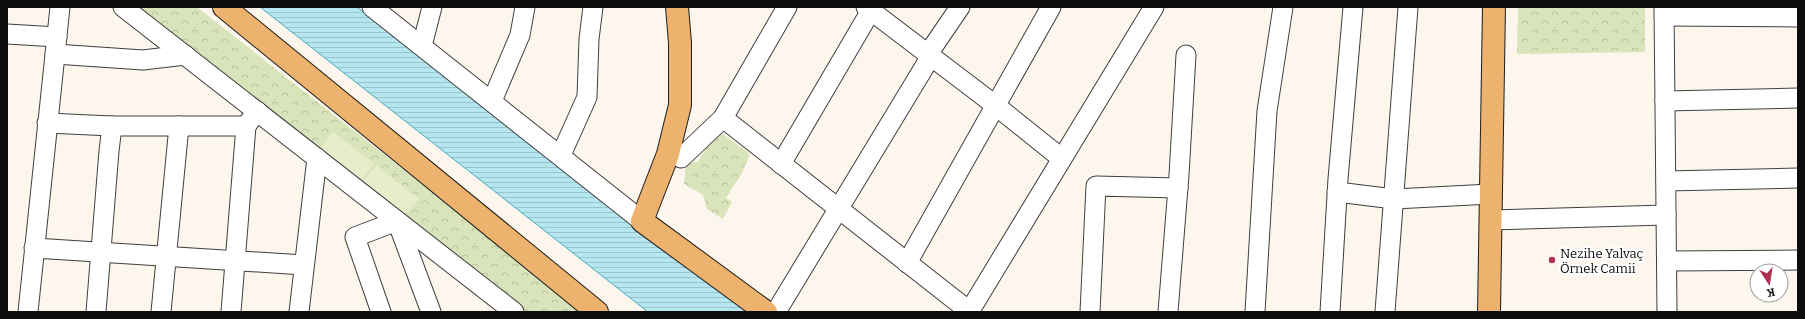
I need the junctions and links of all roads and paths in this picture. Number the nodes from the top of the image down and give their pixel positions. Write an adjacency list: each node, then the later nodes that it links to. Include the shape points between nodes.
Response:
1 (60, 7): 22 (street)
2 (123, 7): 24 (street)
3 (224, 7): 69 (main road)
4 (372, 7): 23 (street)
5 (432, 7): 23 (street)
6 (525, 7): 28 (street, via 520,35)
7 (593, 7): 36 (street, via 589,39 588,96)
8 (677, 7): 51 (main road, via 680,105)
9 (691, 7): 38 (main road, via 694,106)
10 (787, 7): 32 (street)
11 (960, 7): 25 (street)
12 (1051, 7): 30 (street)
13 (1154, 7): 39 (street)
14 (1283, 7): 74 (street, via 1268,111)
15 (1353, 7): 44 (street)
16 (1408, 7): 46 (street)
17 (1494, 7): 45 (main road)
18 (870, 8): 25 (street); 40 (street)
19 (1664, 12): 20 (street); 29 (street)
20 (1798, 18)
21 (7, 34): 22 (street)
22 (56, 45): 24 (street, via 143,60); 33 (street)
23 (422, 46): 28 (street)
24 (185, 55): 31 (street)
25 (930, 55): 30 (street); 47 (street)
26 (1186, 55): 43 (street)
27 (1798, 98): 29 (street)
28 (492, 101): 36 (street)
29 (1665, 101): 42 (street)
30 (995, 105): 39 (street); 58 (street)
31 (251, 118): 35 (street); 37 (street); 56 (street)
32 (723, 118): 38 (street); 40 (street)
33 (47, 123): 34 (street); 52 (street)
34 (112, 126): 35 (street); 53 (street)
35 (179, 126): 54 (street)
36 (561, 155): 51 (street)
37 (317, 158): 50 (street); 59 (street)
38 (681, 158): 51 (main road)
39 (1061, 158): 60 (street)
40 (781, 164): 47 (street)
41 (1798, 178): 42 (street)
42 (1666, 181): 48 (street)
43 (1178, 188): 72 (street, via 1096,186); 73 (street)
44 (1337, 192): 46 (street); 75 (street)
45 (1491, 194): 46 (street); 49 (main road)
46 (1394, 199): 76 (street)
47 (838, 209): 58 (street); 71 (street)
48 (1666, 216): 49 (street); 57 (street)
49 (1490, 220): 77 (main road)
50 (398, 221): 66 (street, via 355,238); 67 (street); 68 (street)
51 (648, 225): 70 (main road)
52 (34, 248): 53 (street); 61 (street)
53 (101, 252): 54 (street); 62 (street)
54 (166, 255): 56 (street); 63 (street)
55 (1798, 260): 57 (street)
56 (235, 261): 59 (street); 64 (street)
57 (1667, 261): 78 (street)
58 (907, 262): 60 (street)
59 (304, 265): 65 (street)
60 (969, 311)
61 (28, 312)
62 (96, 312)
63 (161, 312)
64 (231, 312)
65 (299, 312)
66 (381, 312)
67 (431, 312)
68 (514, 312)
69 (597, 312)
70 (766, 312)
71 (776, 312)
72 (1090, 312)
73 (1168, 312)
74 (1255, 312)
75 (1330, 312)
76 (1385, 312)
77 (1489, 312)
78 (1667, 312)

